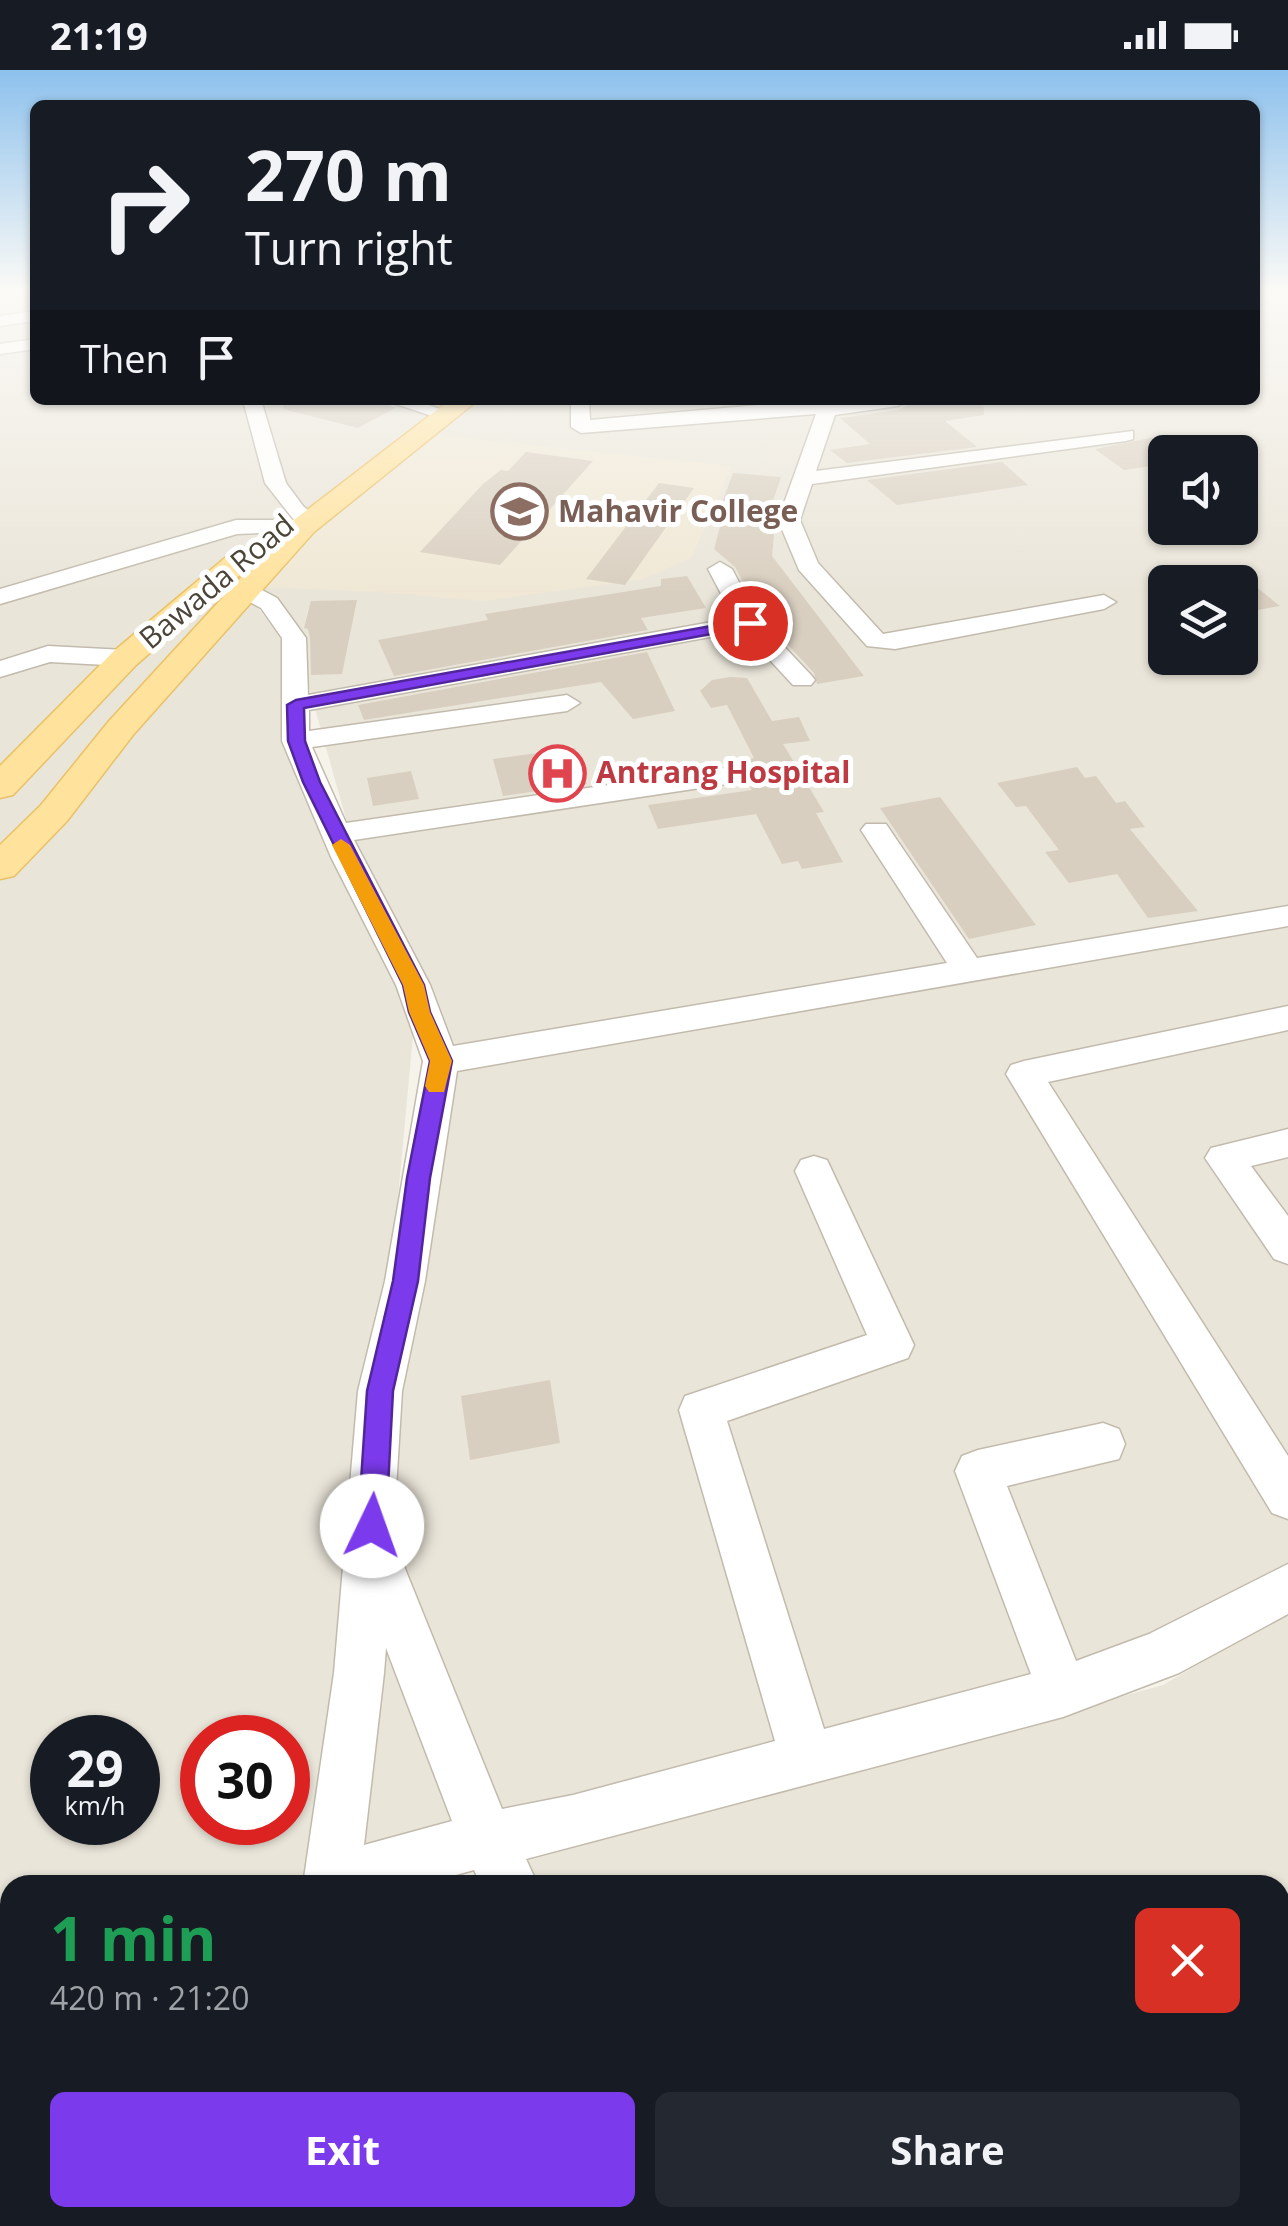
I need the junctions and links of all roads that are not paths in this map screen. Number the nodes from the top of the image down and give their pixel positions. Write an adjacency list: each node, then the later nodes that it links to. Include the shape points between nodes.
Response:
1 (253, 405): 9 (street, via 264,460)
2 (445, 405): 9 (main road, Bawada Road)
3 (458, 405): 9 (main road)
4 (580, 405): 6 (street, via 581,427 804,406)
5 (862, 405): 6 (street)
6 (827, 410): 8 (street)
7 (1126, 435): 8 (street)
8 (800, 479): 13 (street, via 789,520 807,565 876,641)
9 (299, 521): 11 (main road, Bawada Road); 12 (street, via 236,527)
10 (720, 569): 14 (street)
11 (225, 589): 15 (main road, Bawada Road); 19 (street, via 250,592 274,608 294,638); 24 (main road, via 54,812)
12 (0, 597)
13 (1104, 602)
14 (750, 623): 17 (street); 19 (street)
15 (125, 658): 16 (street, via 48,654); 21 (main road, Bawada Road)
16 (0, 669)
17 (802, 680)
18 (567, 702): 19 (street)
19 (296, 723): 23 (street)
20 (740, 774): 23 (street)
21 (0, 787)
22 (876, 830): 26 (street)
23 (336, 834): 28 (street, via 414,985)
24 (0, 867)
25 (1288, 916): 26 (street)
26 (969, 971): 28 (street)
27 (1288, 1018): 33 (street, via 1024,1074)
28 (441, 1061): 34 (street, via 380,1391)
29 (1288, 1143): 31 (street, via 1224,1158)
30 (814, 1171): 37 (street, via 893,1345 700,1410)
31 (1288, 1247)
32 (1103, 1444): 36 (street, via 978,1471)
33 (1288, 1497)
34 (371, 1543): 38 (street); 39 (street)
35 (1288, 1588): 36 (street, via 1161,1655)
36 (1064, 1691): 37 (street)
37 (808, 1760): 38 (street, via 573,1822)
38 (499, 1862): 40 (street)
39 (333, 1875)
40 (396, 1875)

